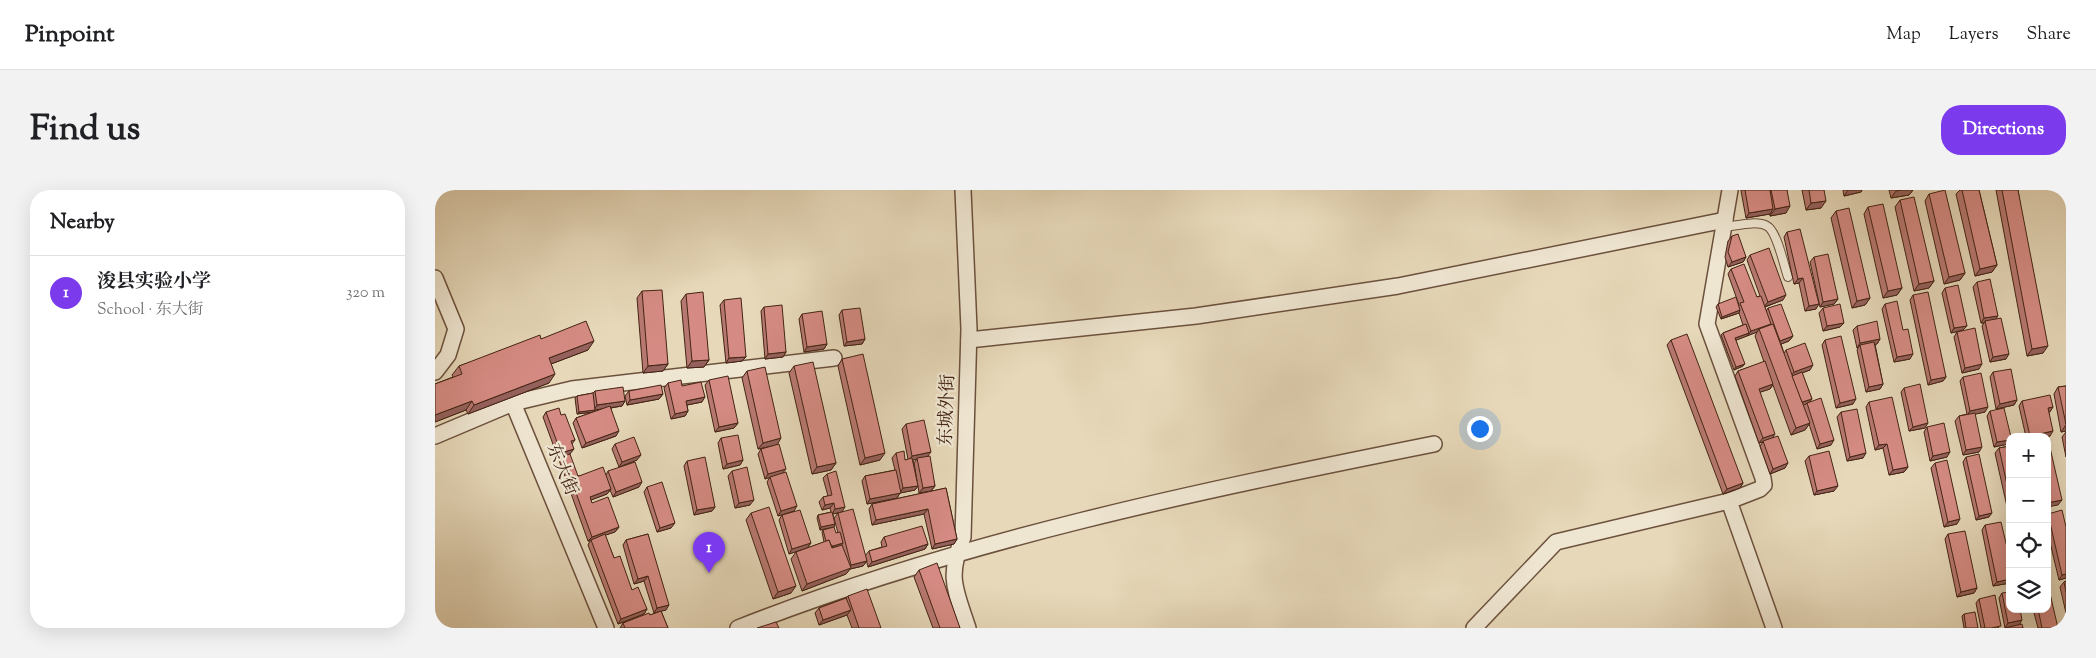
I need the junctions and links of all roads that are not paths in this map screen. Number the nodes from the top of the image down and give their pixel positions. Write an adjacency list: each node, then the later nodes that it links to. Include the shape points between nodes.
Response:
1 (963, 190): 6 (street, 东城外街)
2 (1730, 190): 3 (street)
3 (1724, 223): 4 (lane, via 1767,226 1773,232); 6 (street, via 1397,286 1196,316); 12 (street, via 1707,324 1764,485 1760,490)
4 (1788, 277)
5 (435, 278): 8 (street, via 456,330 448,355)
6 (969, 340): 13 (street, 东城外街, via 963,537)
7 (834, 358): 9 (street, via 572,388)
8 (435, 372)
9 (513, 403): 10 (street); 14 (street, 东大街)
10 (435, 436)
11 (1434, 444): 13 (street, via 1236,483)
12 (1729, 501): 17 (street, via 1556,542); 18 (street)
13 (956, 555): 15 (street); 16 (street, 东城外街, via 952,578)
14 (606, 628)
15 (738, 628)
16 (968, 628)
17 (1474, 628)
18 (1774, 628)

